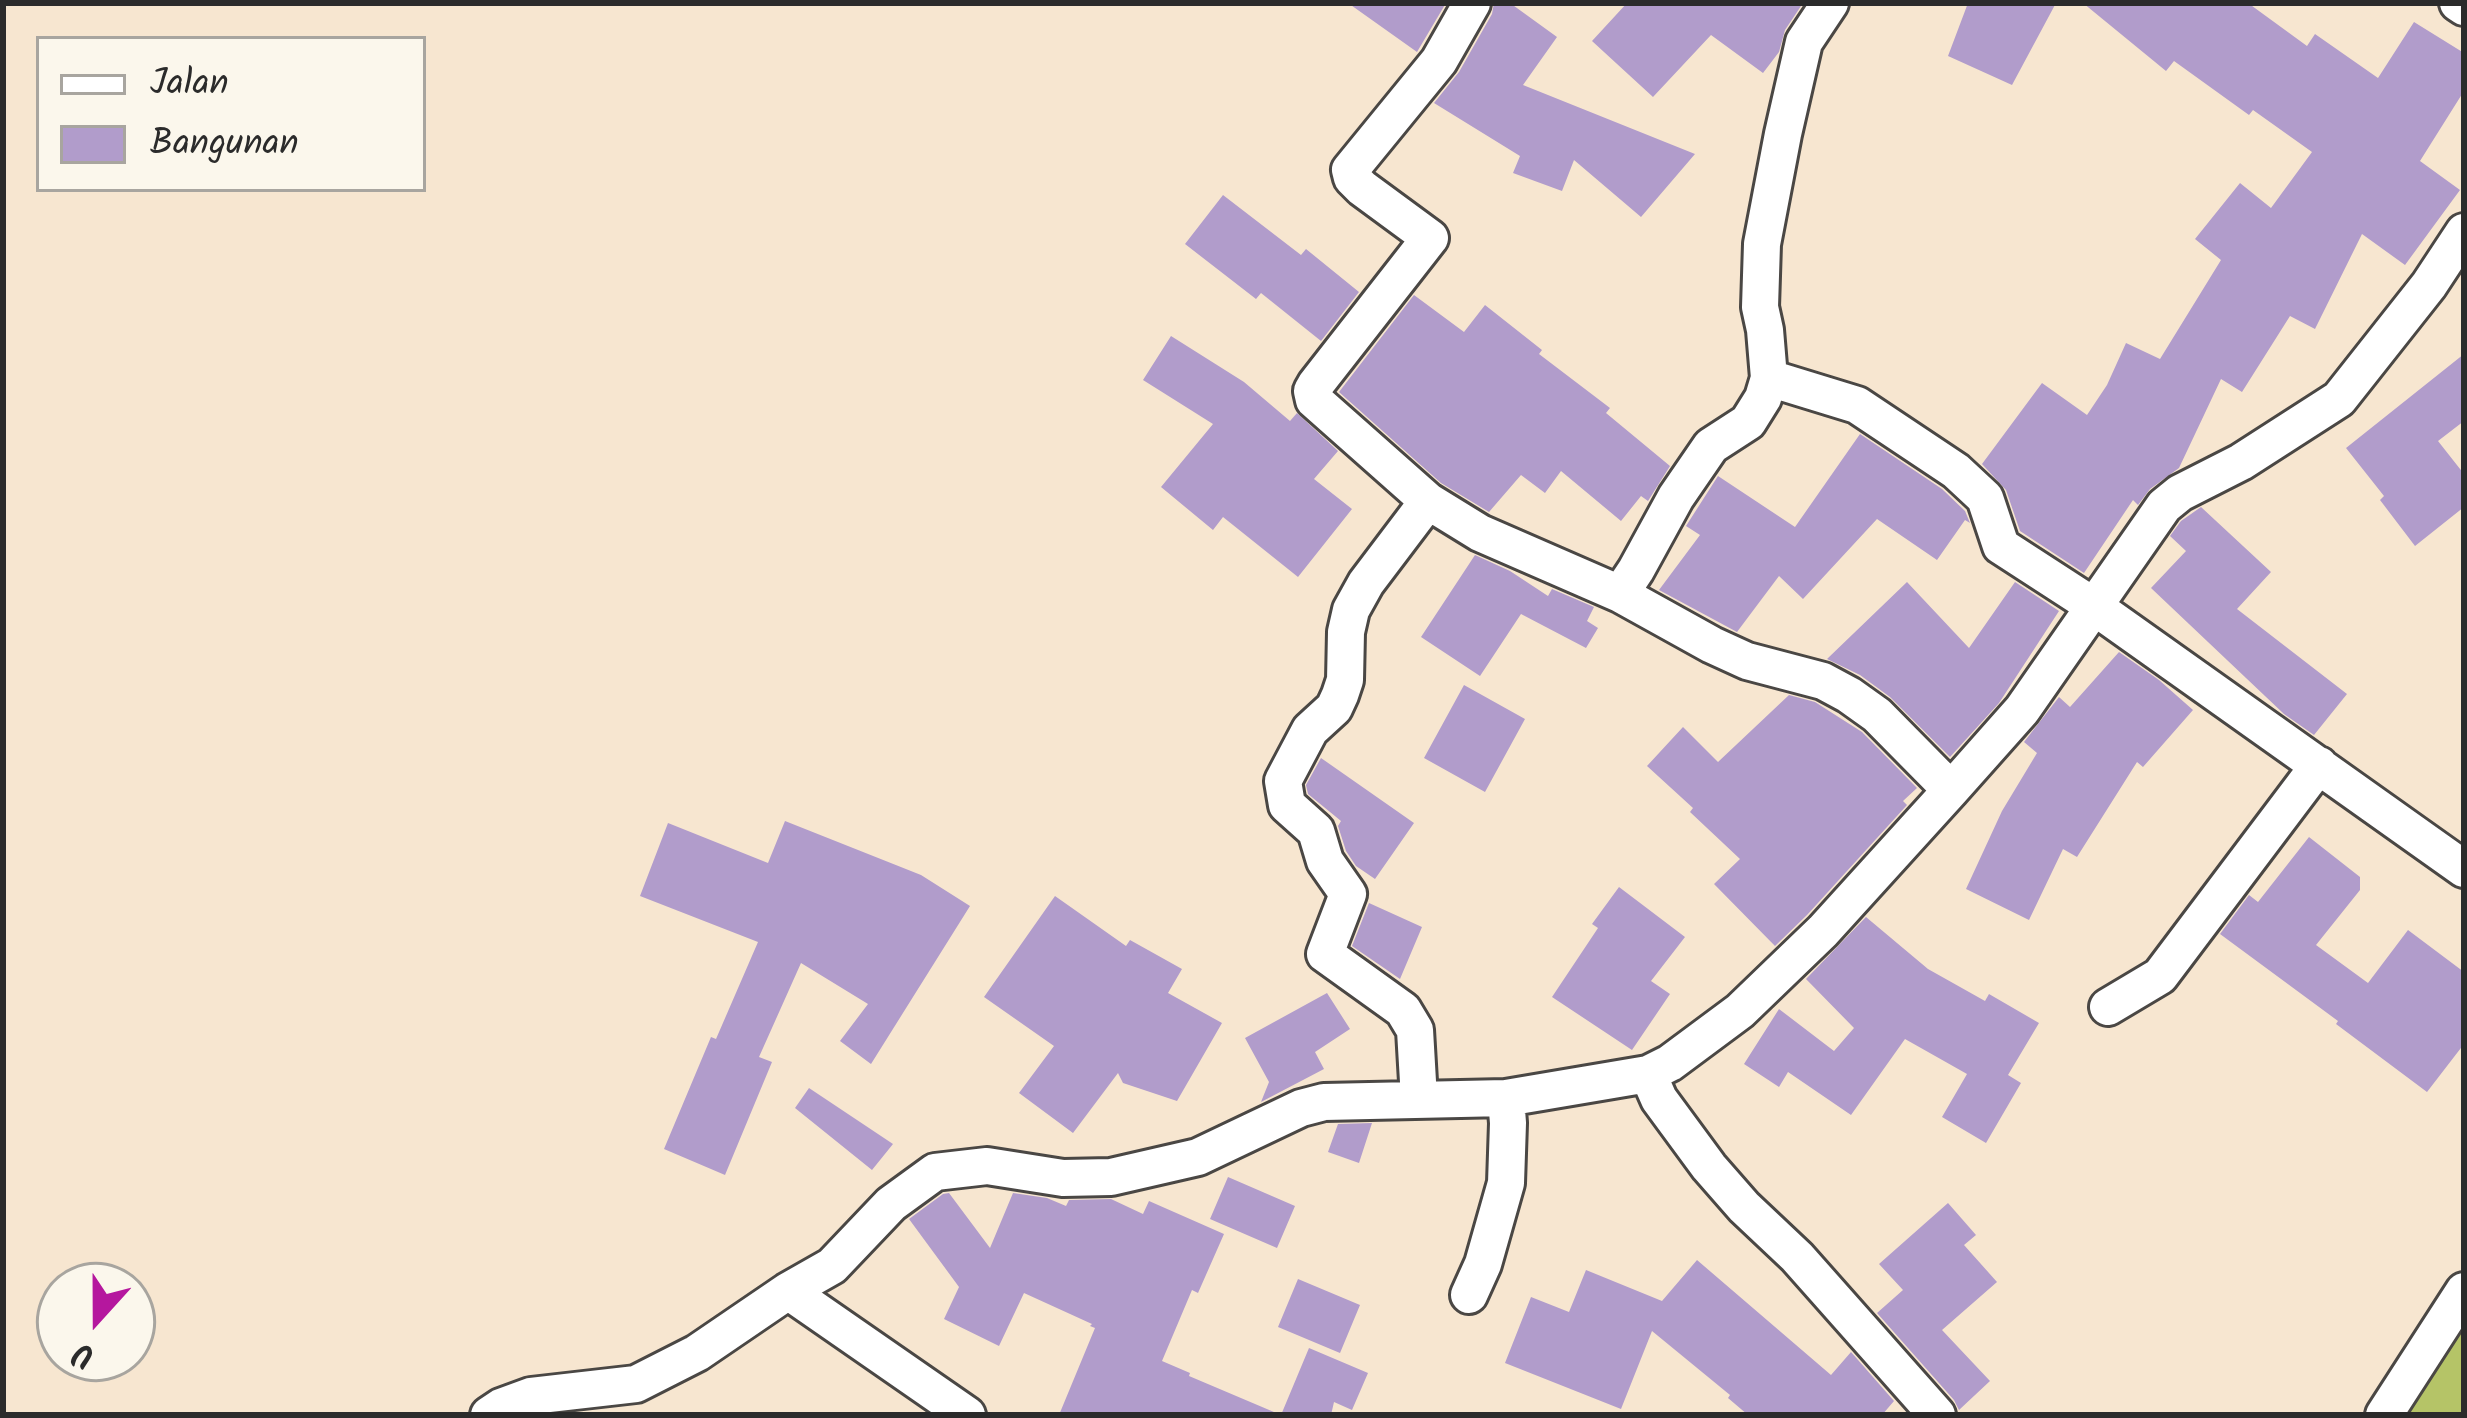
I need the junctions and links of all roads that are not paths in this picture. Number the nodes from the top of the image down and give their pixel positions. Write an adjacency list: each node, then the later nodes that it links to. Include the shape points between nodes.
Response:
1 (1472, 3): 5 (street, via 1439,61 1350,170 1361,188 1430,238 1312,391)
2 (1830, 3): 4 (street, via 1804,42 1762,244)
3 (2464, 232): 7 (street, via 2339,399 2171,499)
4 (1769, 378): 6 (street, via 1748,422 1711,446); 7 (street, via 1857,405 1956,471 1985,498 2001,546)
5 (1428, 501): 6 (street, via 1480,533); 14 (street, via 1351,610 1340,695 1283,781 1287,805 1316,831 1348,894 1325,954 1402,1010 1415,1030)
6 (1620, 594): 9 (street, via 1747,661 1849,695)
7 (2092, 605): 8 (street); 9 (street, via 2022,710)
8 (2319, 765): 10 (street); 11 (street, via 2160,976)
9 (1951, 790): 12 (street, via 1740,1011)
10 (2464, 869)
11 (2108, 1007)
12 (1648, 1074): 13 (street); 20 (street, via 1709,1167)
13 (1506, 1098): 14 (street); 17 (street, via 1506,1183)
14 (1419, 1099): 15 (street, via 1324,1102 1198,1157 1112,1177 987,1166 934,1172 832,1266)
15 (788, 1291): 18 (street, via 636,1384 531,1396); 19 (street)
16 (2464, 1291): 21 (street)
17 (1469, 1294)
18 (489, 1415)
19 (967, 1415)
20 (1936, 1415)
21 (2384, 1415)

